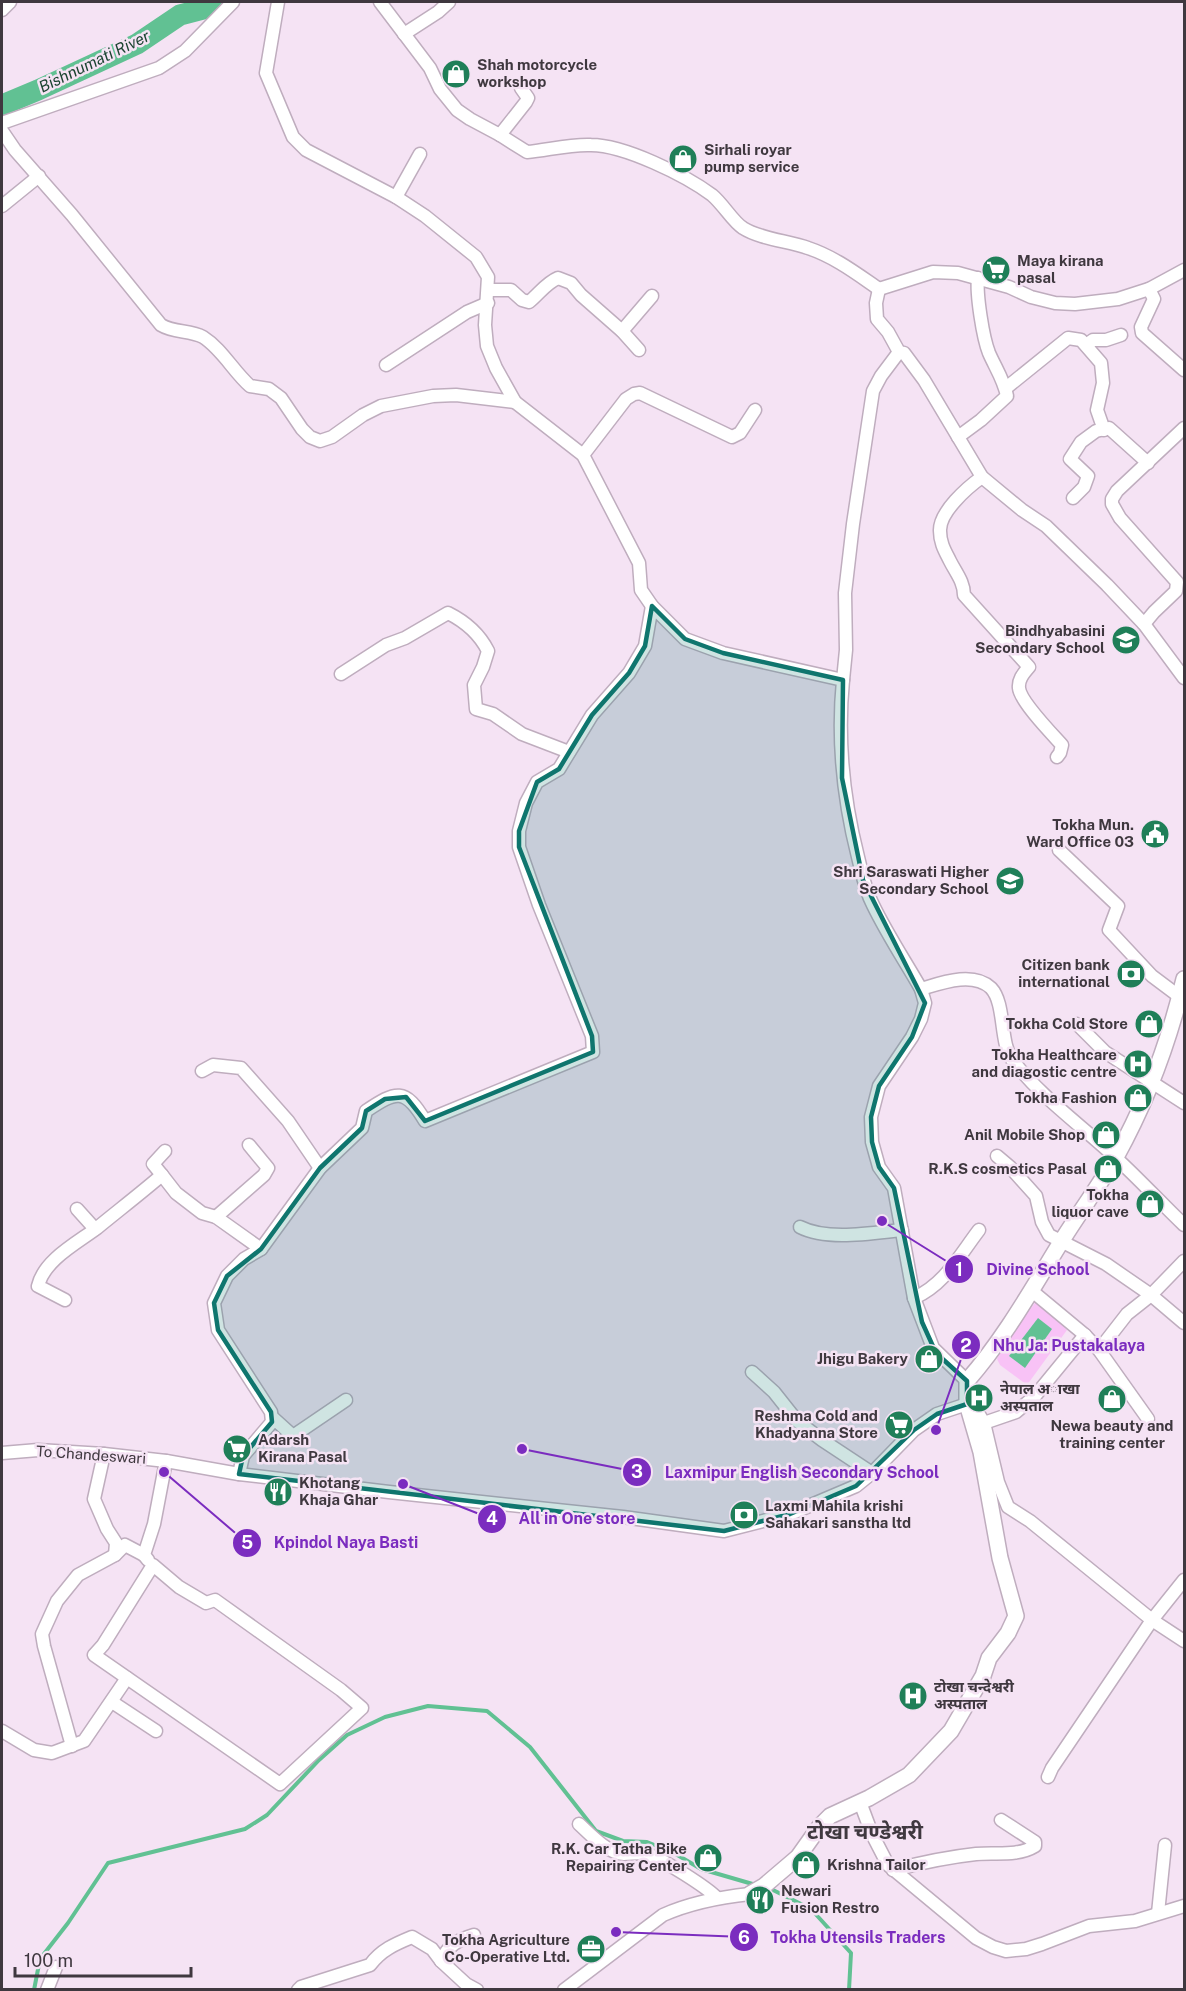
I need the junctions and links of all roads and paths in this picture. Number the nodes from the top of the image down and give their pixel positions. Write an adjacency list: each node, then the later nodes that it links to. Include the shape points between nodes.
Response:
1 (10, 2): 6 (street)
2 (233, 2): 9 (street, via 185,51 159,68)
3 (278, 2): 14 (street, via 266,73 292,137 306,150)
4 (380, 2): 7 (street)
5 (449, 2): 7 (street)
6 (2, 10)
7 (404, 34): 11 (street, via 457,110)
8 (521, 88): 11 (street, via 528,98)
9 (2, 123)
10 (2, 131): 13 (street)
11 (500, 135): 18 (street, via 527,152 588,144 629,152 706,192 741,228 837,260)
12 (420, 154): 14 (street)
13 (39, 176): 15 (street); 30 (street, via 161,325 170,331 202,337 250,386 269,389 281,398 302,429 320,441 333,437 381,405 456,395)
14 (396, 197): 21 (street, via 476,257 488,277)
15 (2, 206)
16 (1185, 270): 19 (street)
17 (978, 278): 18 (street, via 933,272); 19 (street, via 1055,303 1095,303); 29 (street, via 988,351)
18 (879, 289): 26 (street, via 877,319)
19 (1149, 289): 28 (street, via 1154,299 1142,333)
20 (652, 296): 22 (street)
21 (488, 297): 22 (street, via 511,290 529,302 558,278 571,283); 27 (street); 30 (street, via 487,346)
22 (622, 331): 25 (street)
23 (1121, 335): 24 (street)
24 (1086, 345): 29 (street, via 1068,338); 33 (street, via 1101,363 1103,383 1097,410)
25 (639, 350)
26 (898, 352): 34 (street, via 912,362); 43 (street, via 873,391 845,593)
27 (386, 365)
28 (1185, 370)
29 (1006, 388): 34 (street, via 1007,396)
30 (515, 402): 35 (street)
31 (755, 410): 35 (street, via 740,433 732,436 640,393 634,394)
32 (1185, 428): 36 (street)
33 (1104, 430): 36 (street, via 1110,428); 38 (street, via 1081,442 1070,459 1088,477)
34 (958, 437): 37 (street)
35 (583, 455): 39 (street, via 639,563 641,590)
36 (1148, 463): 40 (street, via 1112,499 1120,518 1177,582 1176,591)
37 (982, 477): 40 (street, via 1046,526); 45 (street, via 948,510 939,528 942,546 964,585 964,595 1029,667 1018,690 1062,745)
38 (1073, 498)
39 (652, 606): 43 (street, via 686,639 723,653); 44 (street, via 645,646)
40 (1144, 624): 42 (street)
41 (341, 674): 44 (street, via 448,613 481,637 488,651 474,685 477,709 493,714 522,734)
42 (1185, 678)
43 (843, 680): 48 (street, via 842,778 860,868 872,904)
44 (569, 752): 58 (street, via 559,769 537,782 526,802 519,847 592,1036 593,1052 425,1121 406,1097 385,1099 366,1111 362,1128)
45 (1057, 757)
46 (1059, 850): 49 (street, via 1118,906 1108,930)
47 (1185, 979): 49 (main road)
48 (921, 989): 57 (street, via 971,980 991,988 1012,1059 1070,1118); 65 (street, via 925,1003 921,1019 879,1086 871,1117 872,1142 879,1167 894,1188)
49 (1181, 1002): 52 (main road)
50 (1077, 1024): 52 (street, via 1105,1052)
51 (202, 1071): 58 (street, via 213,1065 241,1068 288,1121)
52 (1153, 1082): 53 (street); 57 (main road)
53 (1185, 1103)
54 (249, 1145): 61 (street, via 268,1168)
55 (165, 1151): 59 (street, via 153,1164)
56 (997, 1156): 67 (street, via 1036,1196 1049,1235)
57 (1116, 1157): 62 (street); 67 (main road)
58 (320, 1168): 68 (street)
59 (162, 1175): 61 (street, via 176,1193 202,1213); 64 (street)
60 (77, 1209): 64 (street)
61 (216, 1217): 68 (street)
62 (1185, 1225)
63 (800, 1227): 65 (street, via 811,1233 857,1235)
64 (95, 1229): 73 (street, via 57,1258 38,1284)
65 (902, 1230): 72 (street)
66 (979, 1230): 72 (street, via 942,1280)
67 (1061, 1242): 70 (main road); 71 (street, via 1106,1264)
68 (261, 1250): 81 (street, via 244,1259 227,1276 214,1303 218,1329)
69 (1185, 1261): 71 (street)
70 (1032, 1291): 75 (street); 78 (main road)
71 (1151, 1295): 74 (street); 76 (street, via 1127,1314)
72 (914, 1298): 78 (street, via 933,1348)
73 (65, 1300)
74 (1185, 1323)
75 (1085, 1335): 76 (street); 83 (street, via 1035,1396 1016,1412)
76 (1099, 1350): 82 (street)
77 (752, 1372): 87 (street, via 797,1421)
78 (967, 1381): 80 (main road)
79 (346, 1400): 81 (street, via 293,1436)
80 (967, 1404): 83 (street); 87 (street, To Chandeswari, via 937,1414); 101 (main road, via 1016,1616 951,1731 909,1775)
81 (272, 1417): 88 (street, via 243,1456)
82 (1148, 1419)
83 (984, 1423): 93 (street, via 1008,1507)
84 (2, 1453): 85 (street, To Chandeswari, via 38,1450)
85 (104, 1454): 86 (street, To Chandeswari); 89 (street, via 94,1498 116,1543)
86 (166, 1461): 88 (street, To Chandeswari); 90 (street)
87 (872, 1473): 88 (street, To Chandeswari, via 856,1486 790,1514 724,1531)
88 (239, 1474)
89 (115, 1555): 90 (street, via 124,1545); 99 (street, via 78,1575 57,1601 42,1634)
90 (144, 1555): 91 (street)
91 (153, 1566): 95 (street, via 94,1654); 95 (street, via 206,1603 215,1600 362,1708 280,1784)
92 (1185, 1580): 93 (street)
93 (1152, 1620): 94 (street); 100 (street)
94 (1185, 1641)
95 (127, 1678): 96 (street)
96 (112, 1702): 98 (street); 99 (street, via 84,1741)
97 (2, 1731): 99 (street, via 34,1750 52,1754)
98 (156, 1731)
99 (72, 1746)
100 (1048, 1777)
101 (860, 1802): 105 (street, via 877,1844); 106 (main road, via 830,1816 798,1857)
102 (1001, 1820): 105 (street, via 1035,1842 1035,1846)
103 (579, 1824): 107 (street, via 611,1850 655,1857)
104 (1165, 1845): 109 (street)
105 (893, 1870): 109 (street, via 976,1938 1006,1951 1026,1949 1089,1926 1135,1921)
106 (750, 1894): 107 (street)
107 (717, 1898): 113 (street, via 663,1915)
108 (1185, 1906): 109 (street)
109 (1158, 1913)
110 (474, 1935): 111 (street, via 447,1949)
111 (441, 1961): 115 (street, via 432,1949 412,1937 387,1948 370,1965); 116 (street)
112 (56, 1967): 114 (street)
113 (579, 1985): 117 (street)
114 (46, 1989)
115 (298, 1989)
116 (477, 1989)
117 (564, 1989)

